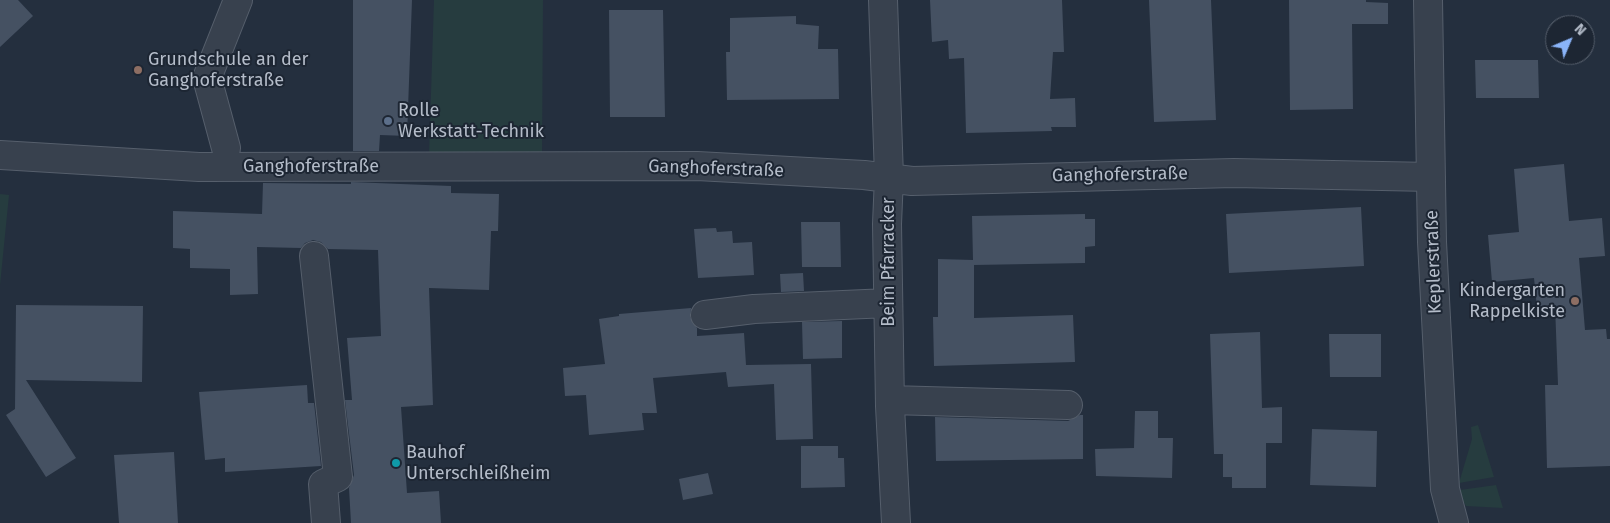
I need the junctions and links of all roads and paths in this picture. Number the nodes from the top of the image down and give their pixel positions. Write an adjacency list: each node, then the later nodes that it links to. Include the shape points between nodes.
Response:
1 (238, 0): 4 (street, via 207,78)
2 (883, 0): 6 (street, Beim Pfarracker)
3 (1428, 0): 7 (street, Keplerstraße)
4 (226, 148)
5 (0, 155): 6 (street, Ganghoferstraße, via 199,167 696,166)
6 (889, 177): 7 (street, Ganghoferstraße, via 912,181 1251,173); 9 (street, Beim Pfarracker)
7 (1431, 177): 15 (street, Keplerstraße, via 1445,489)
8 (314, 256): 13 (street, via 338,477 323,484)
9 (888, 303): 10 (street, via 754,309); 11 (street, Beim Pfarracker)
10 (706, 315)
11 (890, 400): 12 (street); 14 (street, Beim Pfarracker)
12 (1068, 405)
13 (326, 523)
14 (896, 523)
15 (1454, 523)

